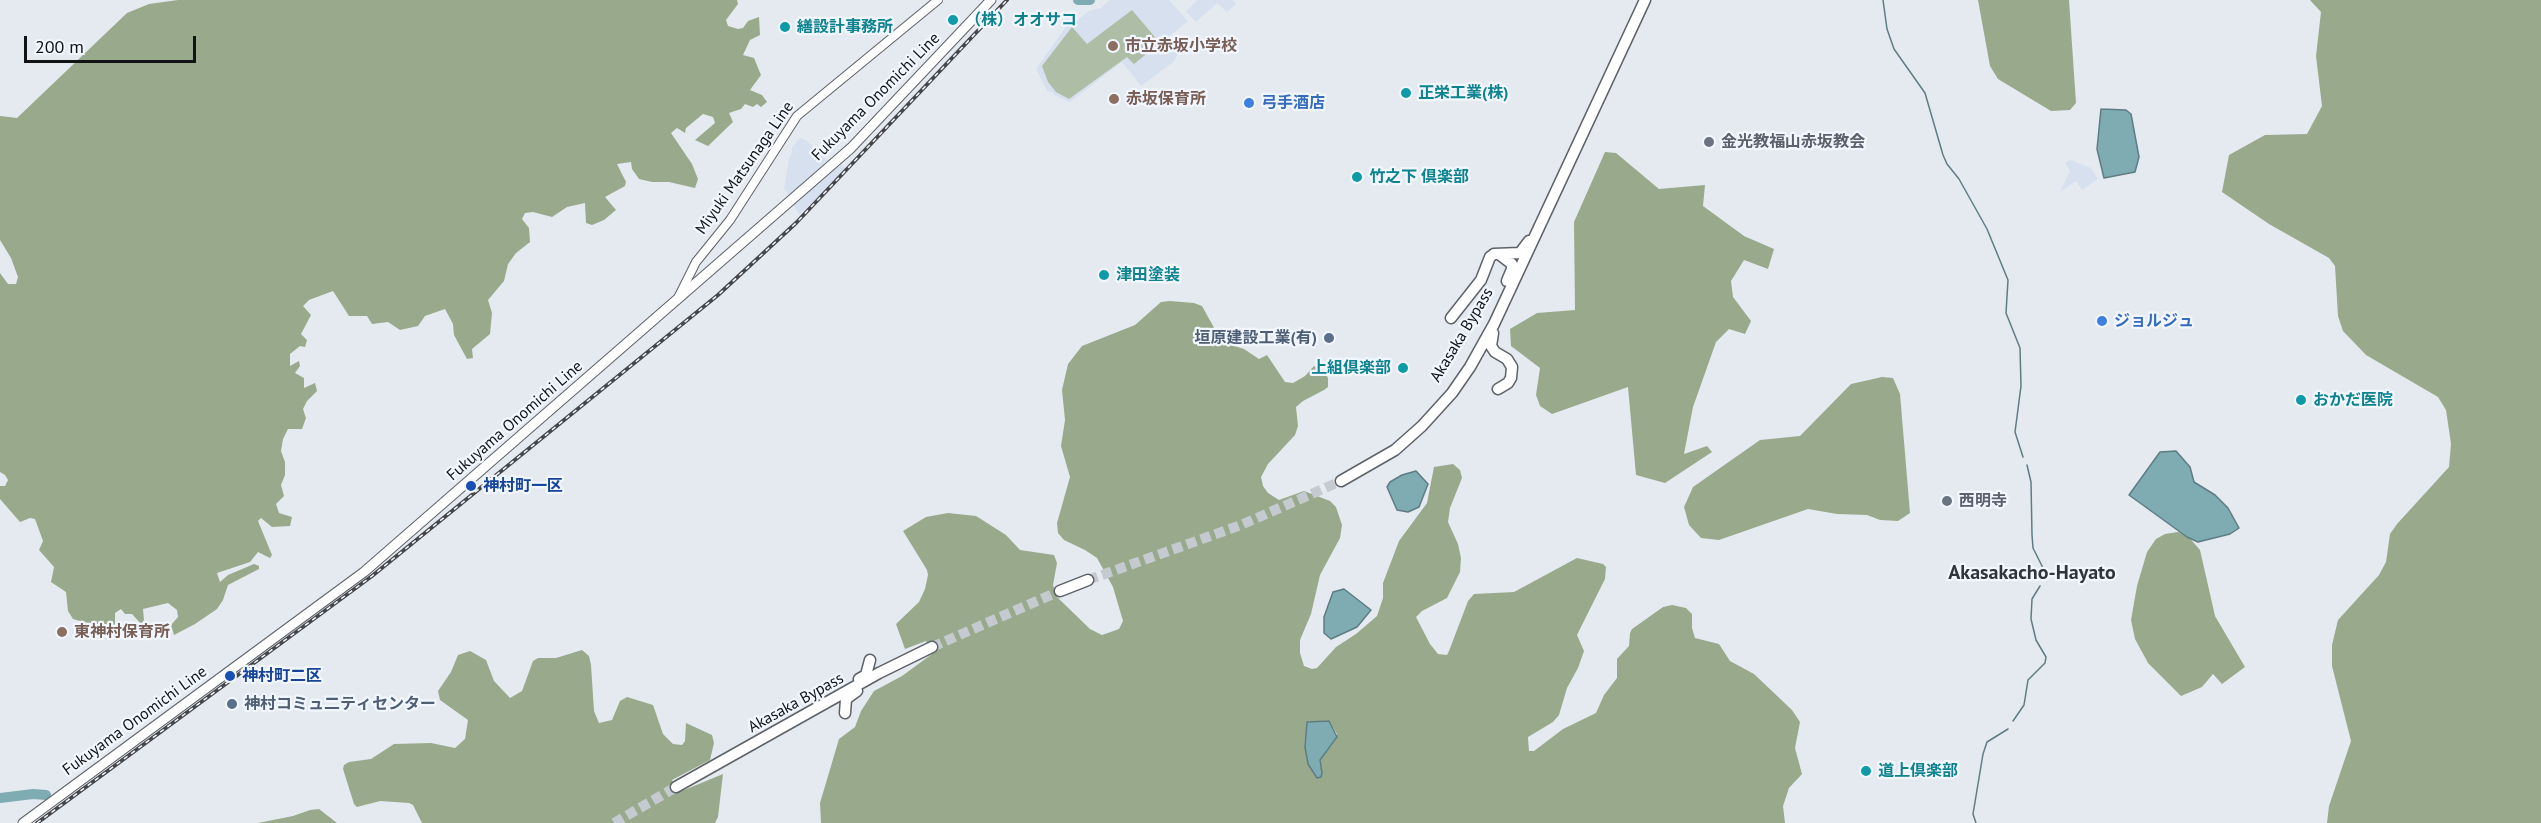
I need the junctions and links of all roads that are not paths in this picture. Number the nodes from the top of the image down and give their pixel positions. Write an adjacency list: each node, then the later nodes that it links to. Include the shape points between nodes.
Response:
1 (938, 0): 7 (main road, Miyuki Matsunaga Line, via 797,116 730,220 696,262)
2 (992, 0): 7 (main road, Fukuyama Onomichi Line, via 850,148)
3 (1643, 0): 4 (highway, Akasaka Bypass); 6 (highway, Akasaka Bypass)
4 (1531, 239): 5 (highway, via 1520,253); 9 (highway, Akasaka Bypass)
5 (1499, 254): 8 (highway, via 1490,256 1481,280); 9 (highway, via 1512,264 1512,269)
6 (1523, 263): 10 (highway, via 1491,338); 11 (highway, Akasaka Bypass)
7 (677, 300): 22 (main road, Fukuyama Onomichi Line, via 364,572)
8 (1451, 318)
9 (1491, 321): 13 (highway, Akasaka Bypass, via 1458,377)
10 (1495, 352): 11 (highway, via 1483,353); 12 (highway, via 1507,359 1512,372 1508,383)
11 (1470, 367): 13 (highway, Akasaka Bypass, via 1452,393)
12 (1498, 389)
13 (1421, 424): 14 (highway, Akasaka Bypass)
14 (1393, 448)
15 (1088, 580): 16 (highway)
16 (1060, 591)
17 (932, 647): 18 (highway, Akasaka Bypass)
18 (914, 656): 19 (highway, Akasaka Bypass); 20 (highway, via 850,694 845,713 835,705)
19 (894, 666): 20 (highway, Akasaka Bypass); 20 (highway, via 876,667 870,660 866,675 841,689)
20 (821, 707): 21 (highway, Akasaka Bypass)
21 (676, 787)
22 (23, 823)

